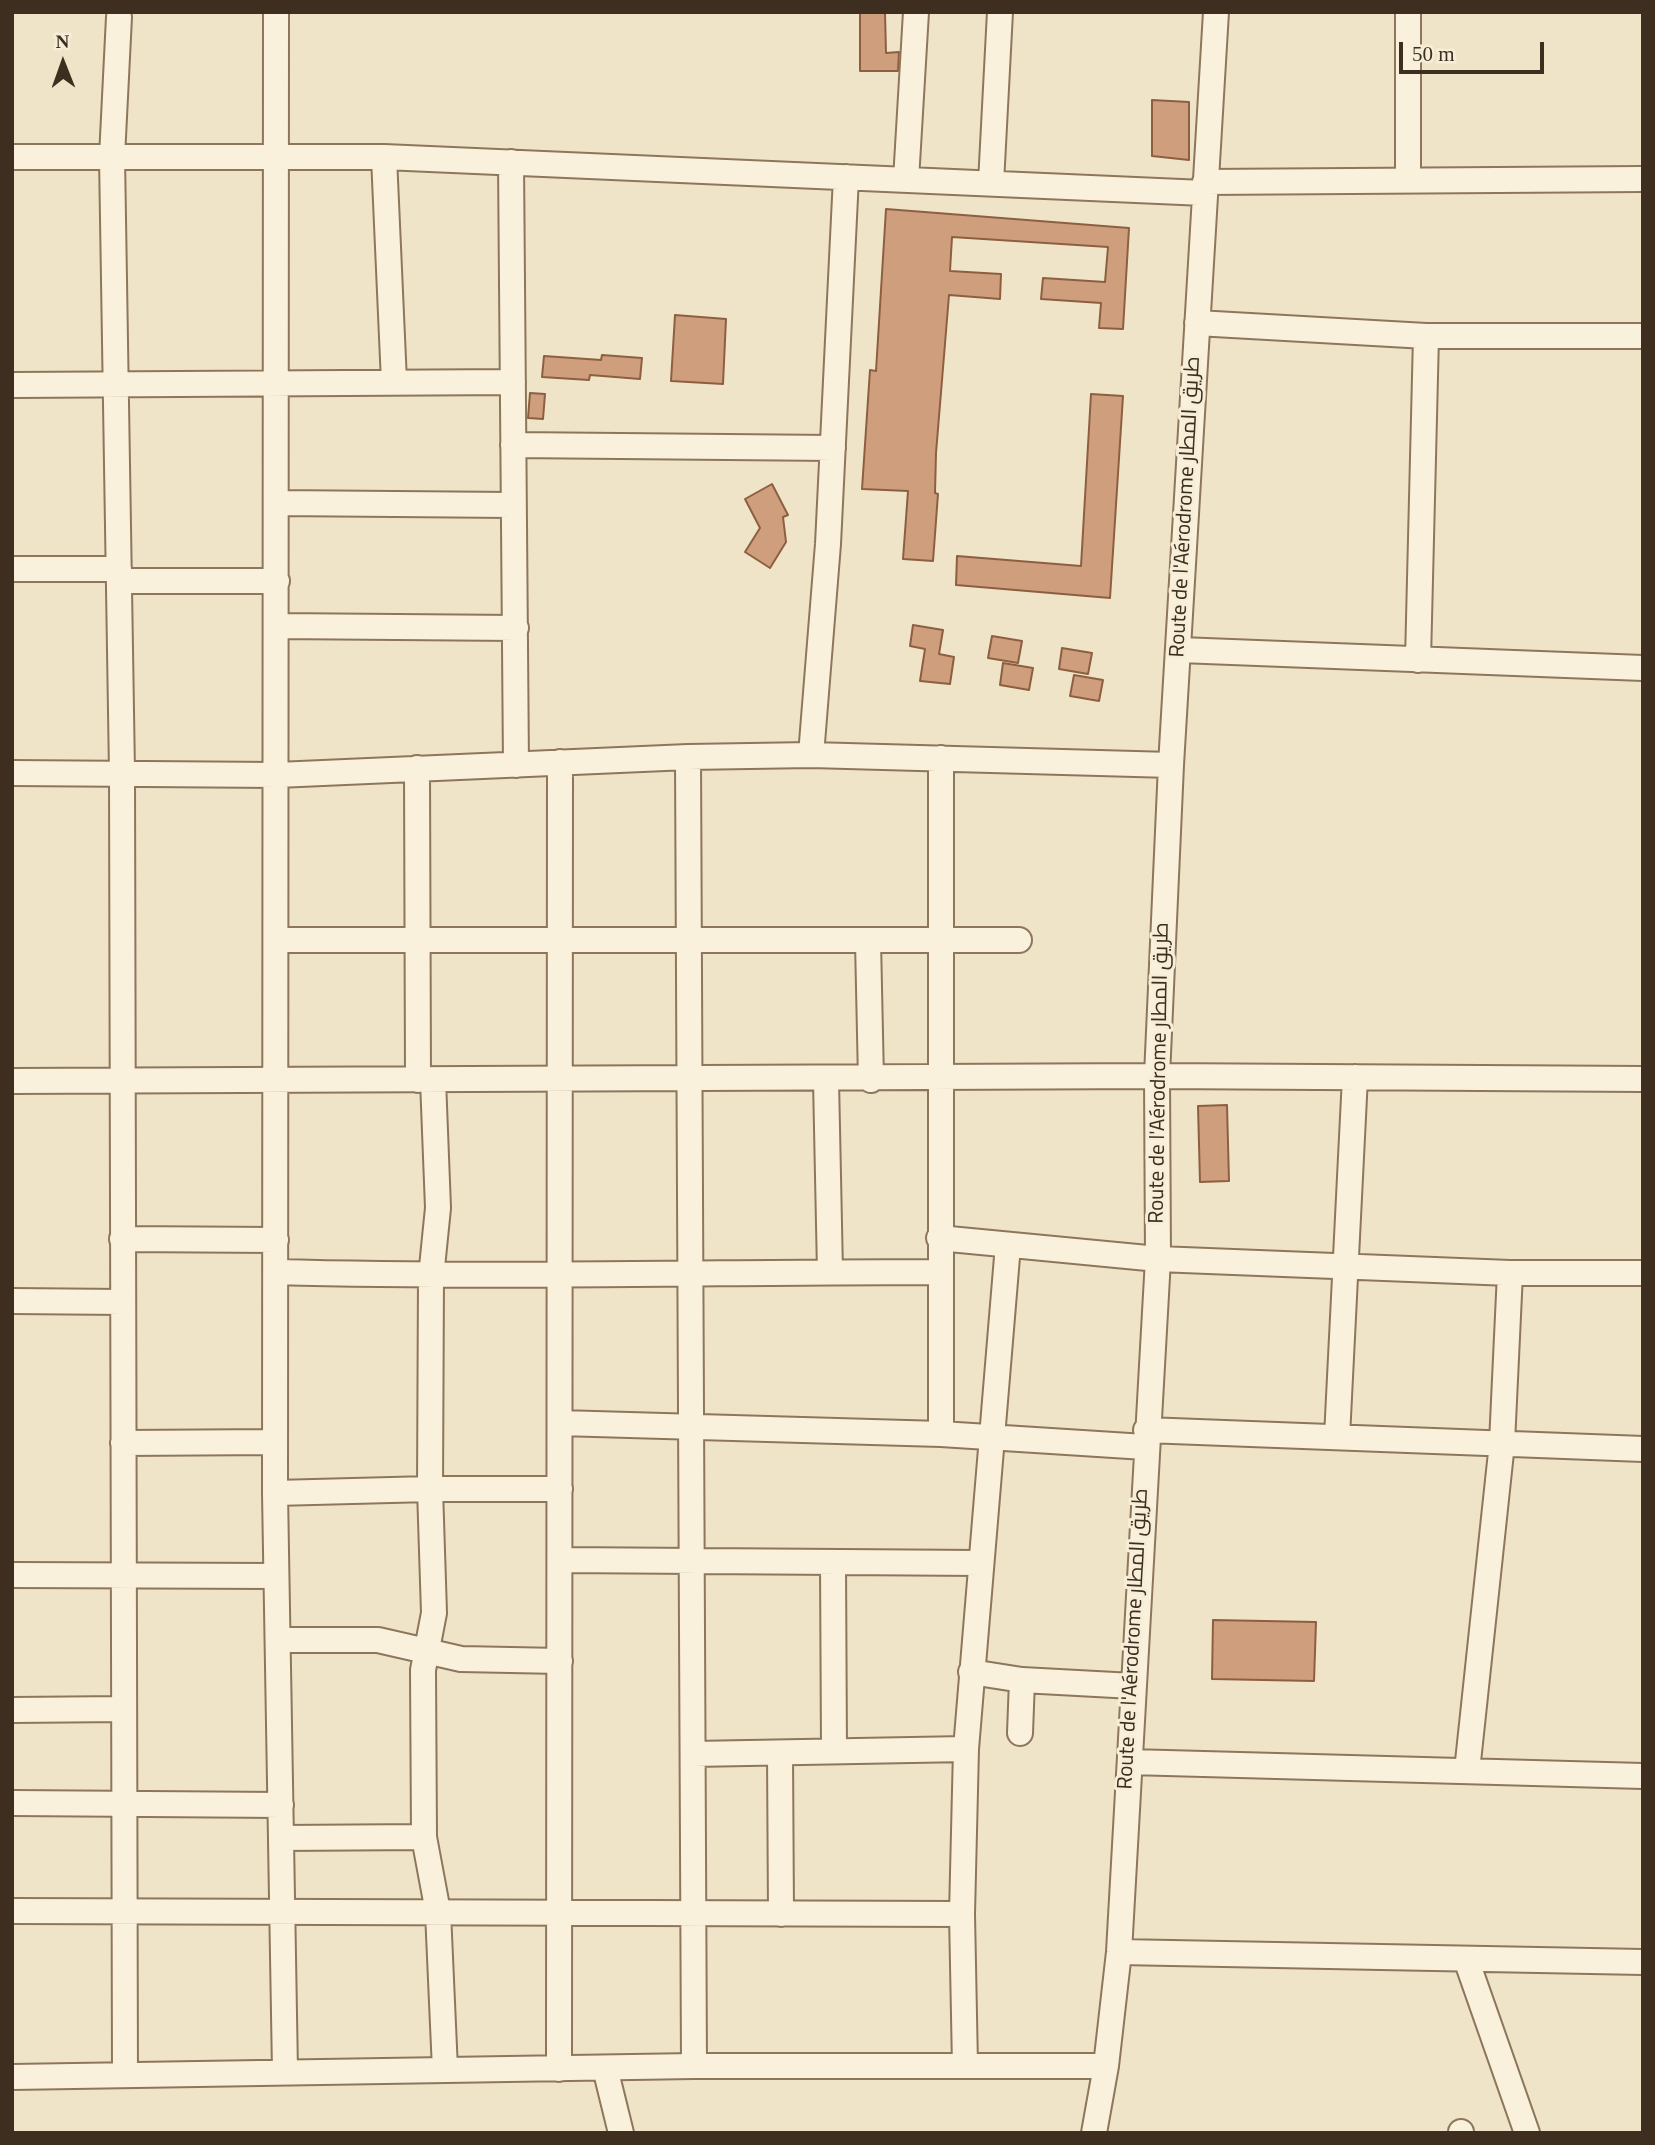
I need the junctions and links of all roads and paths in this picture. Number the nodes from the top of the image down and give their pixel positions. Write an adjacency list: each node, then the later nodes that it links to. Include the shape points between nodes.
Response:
1 (276, 12): 7 (street)
2 (916, 12): 15 (street)
3 (1000, 12): 16 (street)
4 (1216, 12): 17 (street, Route de l'Aérodrome طريق المطار)
5 (1408, 12): 13 (street)
6 (119, 17): 9 (street)
7 (278, 156): 9 (street); 10 (street); 23 (street)
8 (12, 157): 9 (street)
9 (112, 157): 25 (street)
10 (384, 157): 11 (street); 21 (street)
11 (511, 162): 12 (street); 22 (street)
12 (846, 177): 15 (street); 27 (street)
13 (1408, 179): 14 (street); 17 (street)
14 (1643, 179)
15 (906, 180): 16 (street)
16 (992, 184): 17 (street)
17 (1205, 188): 18 (street, Route de l'Aérodrome طريق المطار)
18 (1197, 323): 19 (street); 35 (street, Route de l'Aérodrome طريق المطار)
19 (1426, 336): 20 (street); 36 (street)
20 (1643, 336)
21 (394, 382): 22 (street); 23 (street)
22 (513, 382): 26 (street)
23 (277, 383): 25 (street); 28 (street)
24 (12, 385): 25 (street)
25 (117, 385): 31 (street)
26 (513, 445): 27 (street); 29 (street)
27 (833, 449): 38 (street)
28 (277, 503): 29 (street); 32 (street)
29 (512, 505): 34 (street)
30 (12, 569): 31 (street)
31 (119, 575): 32 (street); 46 (street)
32 (277, 581): 33 (street)
33 (277, 626): 34 (street); 47 (street)
34 (516, 628): 42 (street)
35 (1180, 650): 36 (street); 43 (street, Route de l'Aérodrome طريق المطار)
36 (1418, 660): 37 (street)
37 (1643, 668)
38 (811, 755): 39 (street); 40 (street)
39 (688, 757): 41 (street); 54 (street)
40 (942, 758): 43 (street); 49 (street)
41 (560, 762): 42 (street); 53 (street)
42 (516, 765): 44 (street)
43 (1171, 765): 55 (street, Route de l'Aérodrome طريق المطار)
44 (417, 768): 47 (street); 51 (street)
45 (12, 772): 46 (street)
46 (122, 772): 47 (street); 66 (street)
47 (277, 775): 48 (street)
48 (276, 940): 51 (street); 58 (street)
49 (942, 940): 50 (street); 52 (street); 64 (street)
50 (1019, 940)
51 (417, 941): 53 (street); 59 (street)
52 (867, 941): 54 (street); 63 (street)
53 (560, 942): 54 (street); 60 (street)
54 (689, 942): 61 (street)
55 (1157, 1076): 56 (street); 64 (street); 71 (street, Route de l'Aérodrome طريق المطار)
56 (1355, 1077): 57 (street); 72 (street)
57 (1643, 1079)
58 (276, 1080): 59 (street); 66 (street); 69 (street)
59 (425, 1080): 60 (street); 80 (street, via 438,1208)
60 (559, 1080): 61 (street); 74 (street)
61 (689, 1080): 62 (street); 75 (street)
62 (826, 1080): 63 (street); 76 (street)
63 (871, 1080): 64 (street)
64 (940, 1080): 67 (street)
65 (12, 1081): 66 (street)
66 (123, 1081): 68 (street)
67 (939, 1238): 70 (street); 77 (street)
68 (122, 1239): 69 (street); 82 (street)
69 (275, 1240): 73 (street)
70 (1008, 1245): 71 (street); 86 (street)
71 (1158, 1259): 72 (street); 88 (street, Route de l'Aérodrome طريق المطار)
72 (1348, 1267): 78 (street); 87 (street)
73 (275, 1272): 80 (street); 89 (street)
74 (560, 1272): 75 (street); 80 (street); 83 (street)
75 (691, 1272): 76 (street); 84 (street)
76 (830, 1272): 77 (street)
77 (940, 1272): 85 (street)
78 (1510, 1273): 79 (street); 91 (street)
79 (1643, 1273)
80 (431, 1277): 93 (street)
81 (12, 1301): 82 (street)
82 (123, 1302): 90 (street)
83 (560, 1423): 84 (street); 94 (street)
84 (692, 1429): 85 (street); 97 (street)
85 (941, 1434): 86 (street)
86 (992, 1437): 88 (street); 99 (street)
87 (1337, 1437): 88 (street); 91 (street)
88 (1146, 1438): 108 (street, Route de l'Aérodrome طريق المطار)
89 (275, 1442): 90 (street); 95 (street)
90 (123, 1443): 101 (street)
91 (1502, 1443): 92 (street); 117 (street)
92 (1643, 1449)
93 (430, 1489): 94 (street); 95 (street); 104 (street, via 434,1613)
94 (559, 1489): 96 (street)
95 (275, 1493): 102 (street)
96 (560, 1560): 97 (street); 105 (street)
97 (692, 1561): 98 (street); 115 (street)
98 (833, 1562): 99 (street); 113 (street)
99 (980, 1563): 106 (street)
100 (12, 1575): 101 (street)
101 (122, 1576): 102 (street); 109 (street)
102 (276, 1576): 103 (street)
103 (278, 1640): 104 (street, via 378,1640); 121 (street)
104 (426, 1652): 105 (street, via 461,1659); 122 (street)
105 (559, 1661): 131 (street)
106 (971, 1672): 107 (street); 112 (street)
107 (1022, 1681): 108 (street); 111 (street)
108 (1133, 1686): 116 (street, Route de l'Aérodrome طريق المطار)
109 (124, 1709): 110 (street); 120 (street)
110 (12, 1710)
111 (1020, 1733)
112 (966, 1749): 113 (street); 130 (street)
113 (834, 1751): 114 (street)
114 (780, 1753): 115 (street); 129 (street)
115 (693, 1754): 128 (street)
116 (1130, 1762): 117 (street); 132 (street, Route de l'Aérodrome طريق المطار)
117 (1467, 1771): 118 (street)
118 (1643, 1776)
119 (12, 1803): 120 (street)
120 (124, 1804): 121 (street); 124 (street)
121 (281, 1805): 123 (street)
122 (424, 1837): 123 (street); 127 (street)
123 (281, 1838): 126 (street)
124 (124, 1909): 125 (street); 126 (street); 142 (street)
125 (12, 1910)
126 (282, 1911): 127 (street); 141 (street)
127 (438, 1912): 131 (street); 140 (street)
128 (693, 1914): 129 (street); 131 (street); 135 (street)
129 (782, 1914): 130 (street)
130 (962, 1914): 136 (street)
131 (559, 1915): 139 (street)
132 (1119, 1952): 133 (street); 137 (street, Route de l'Aérodrome طريق المطار)
133 (1466, 1959): 134 (street); 146 (street)
134 (1643, 1962)
135 (694, 2066): 136 (street); 138 (street)
136 (965, 2066): 137 (street)
137 (1106, 2066): 145 (street, Route de l'Aérodrome طريق المطار)
138 (605, 2068): 139 (street); 144 (street)
139 (559, 2069): 140 (street)
140 (445, 2070): 141 (street)
141 (285, 2071): 142 (street)
142 (125, 2074): 143 (street)
143 (12, 2077)
144 (621, 2133)
145 (1094, 2133)
146 (1527, 2133)

